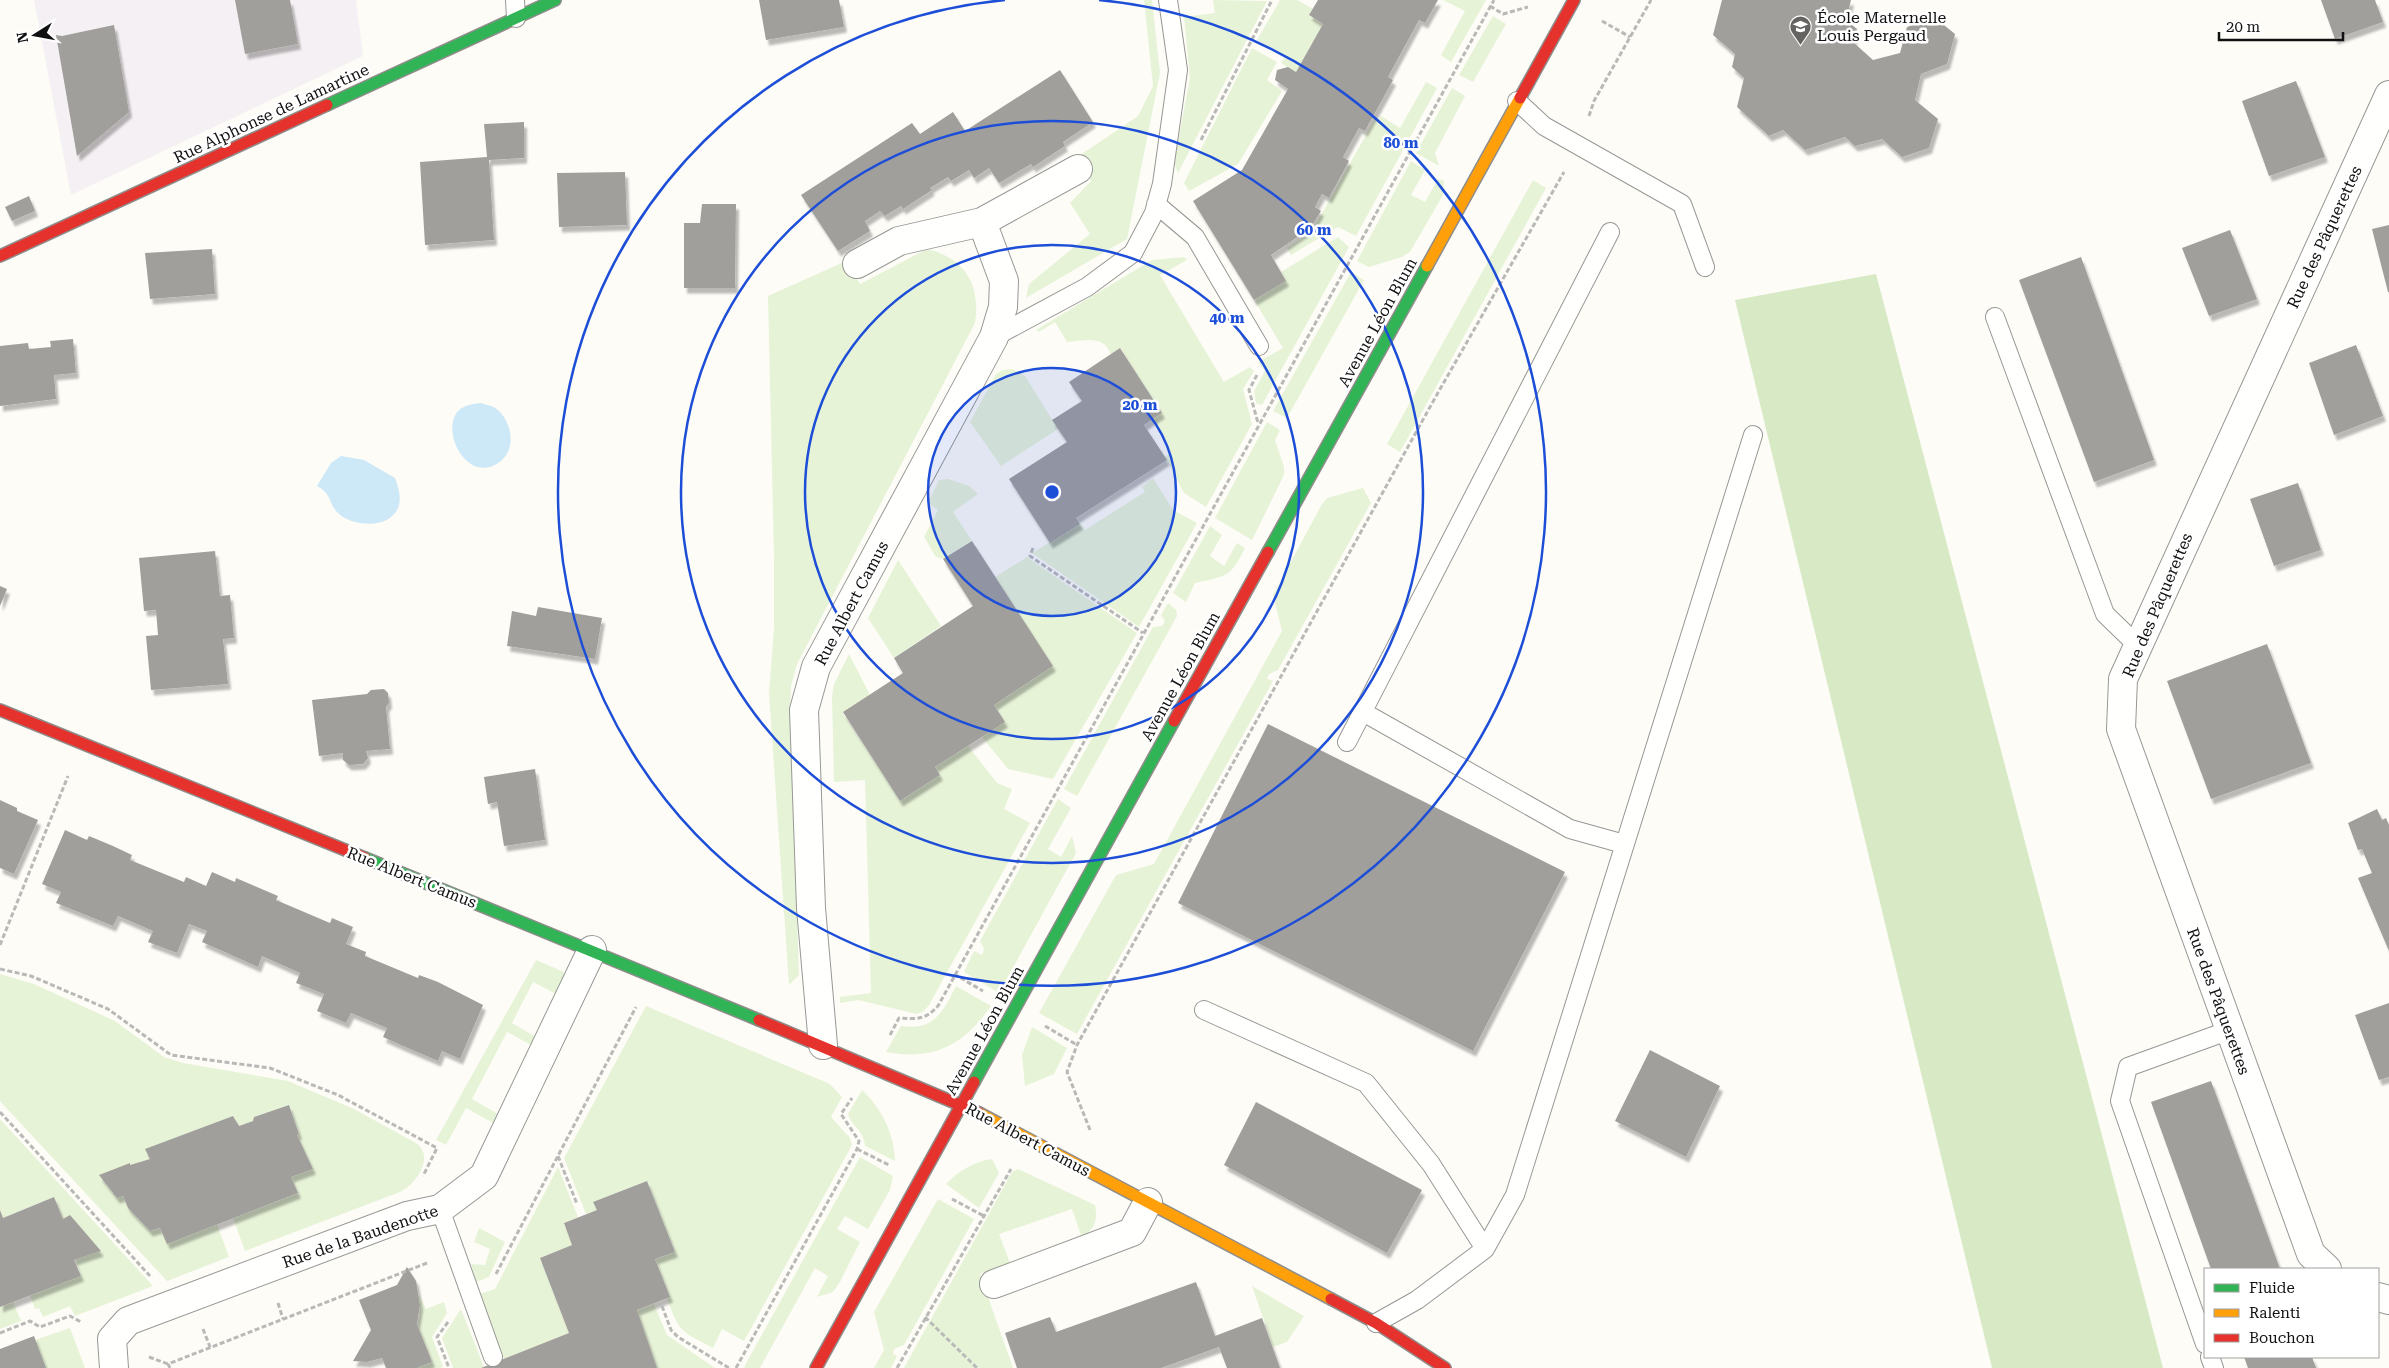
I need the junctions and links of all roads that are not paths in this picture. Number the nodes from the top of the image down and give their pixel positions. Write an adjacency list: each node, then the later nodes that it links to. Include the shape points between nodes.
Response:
1 (515, 0): 5 (lane)
2 (555, 0): 5 (street, Rue Alphonse de Lamartine)
3 (1168, 0): 9 (lane, via 1178,70 1162,184)
4 (1574, 0): 7 (street, Avenue Léon Blum)
5 (516, 18): 12 (street, Rue Alphonse de Lamartine)
6 (2389, 95): 19 (street, Rue des Pâquerettes)
7 (1517, 102): 14 (lane, via 1544,126 1682,204); 28 (street, Avenue Léon Blum)
8 (1078, 169): 10 (street)
9 (1156, 204): 16 (lane, via 1133,253 1087,287); 17 (lane, via 1196,238)
10 (982, 222): 13 (street, via 899,241); 16 (street, Rue Albert Camus, via 1004,281 1003,307)
11 (1610, 232): 21 (lane)
12 (0, 256)
13 (857, 264)
14 (1705, 267)
15 (1995, 317): 19 (lane, via 2105,614)
16 (994, 336): 27 (street, Rue Albert Camus, via 816,668 804,710 810,908)
17 (1259, 346)
18 (1753, 435): 23 (lane)
19 (2136, 645): 26 (street, Rue des Pâquerettes, via 2123,679 2121,729)
20 (0, 710): 24 (street, Rue Albert Camus)
21 (1363, 712): 22 (lane); 23 (lane, via 1570,829)
22 (1348, 742)
23 (1624, 844): 31 (lane, via 1515,1195)
24 (592, 950): 27 (street, Rue Albert Camus); 30 (street, Rue de la Baudenotte, via 484,1176)
25 (1204, 1010): 31 (lane, via 1366,1083 1431,1164)
26 (2230, 1030): 32 (street, Rue des Pâquerettes, via 2311,1254); 35 (lane, via 2128,1067 2120,1101)
27 (823, 1045): 28 (street, Rue Albert Camus)
28 (962, 1104): 29 (street, Rue Albert Camus); 38 (street, Avenue Léon Blum)
29 (1148, 1202): 33 (street, via 1132,1232); 34 (street, Rue Albert Camus)
30 (440, 1209): 36 (lane); 37 (street, Rue de la Baudenotte, via 407,1216 128,1321 112,1339)
31 (1484, 1249): 34 (lane, via 1417,1300)
32 (2326, 1268)
33 (994, 1284)
34 (1376, 1323): 39 (street, Rue Albert Camus)
35 (2204, 1341)
36 (493, 1357)
37 (114, 1368)
38 (816, 1368)
39 (1445, 1368)

